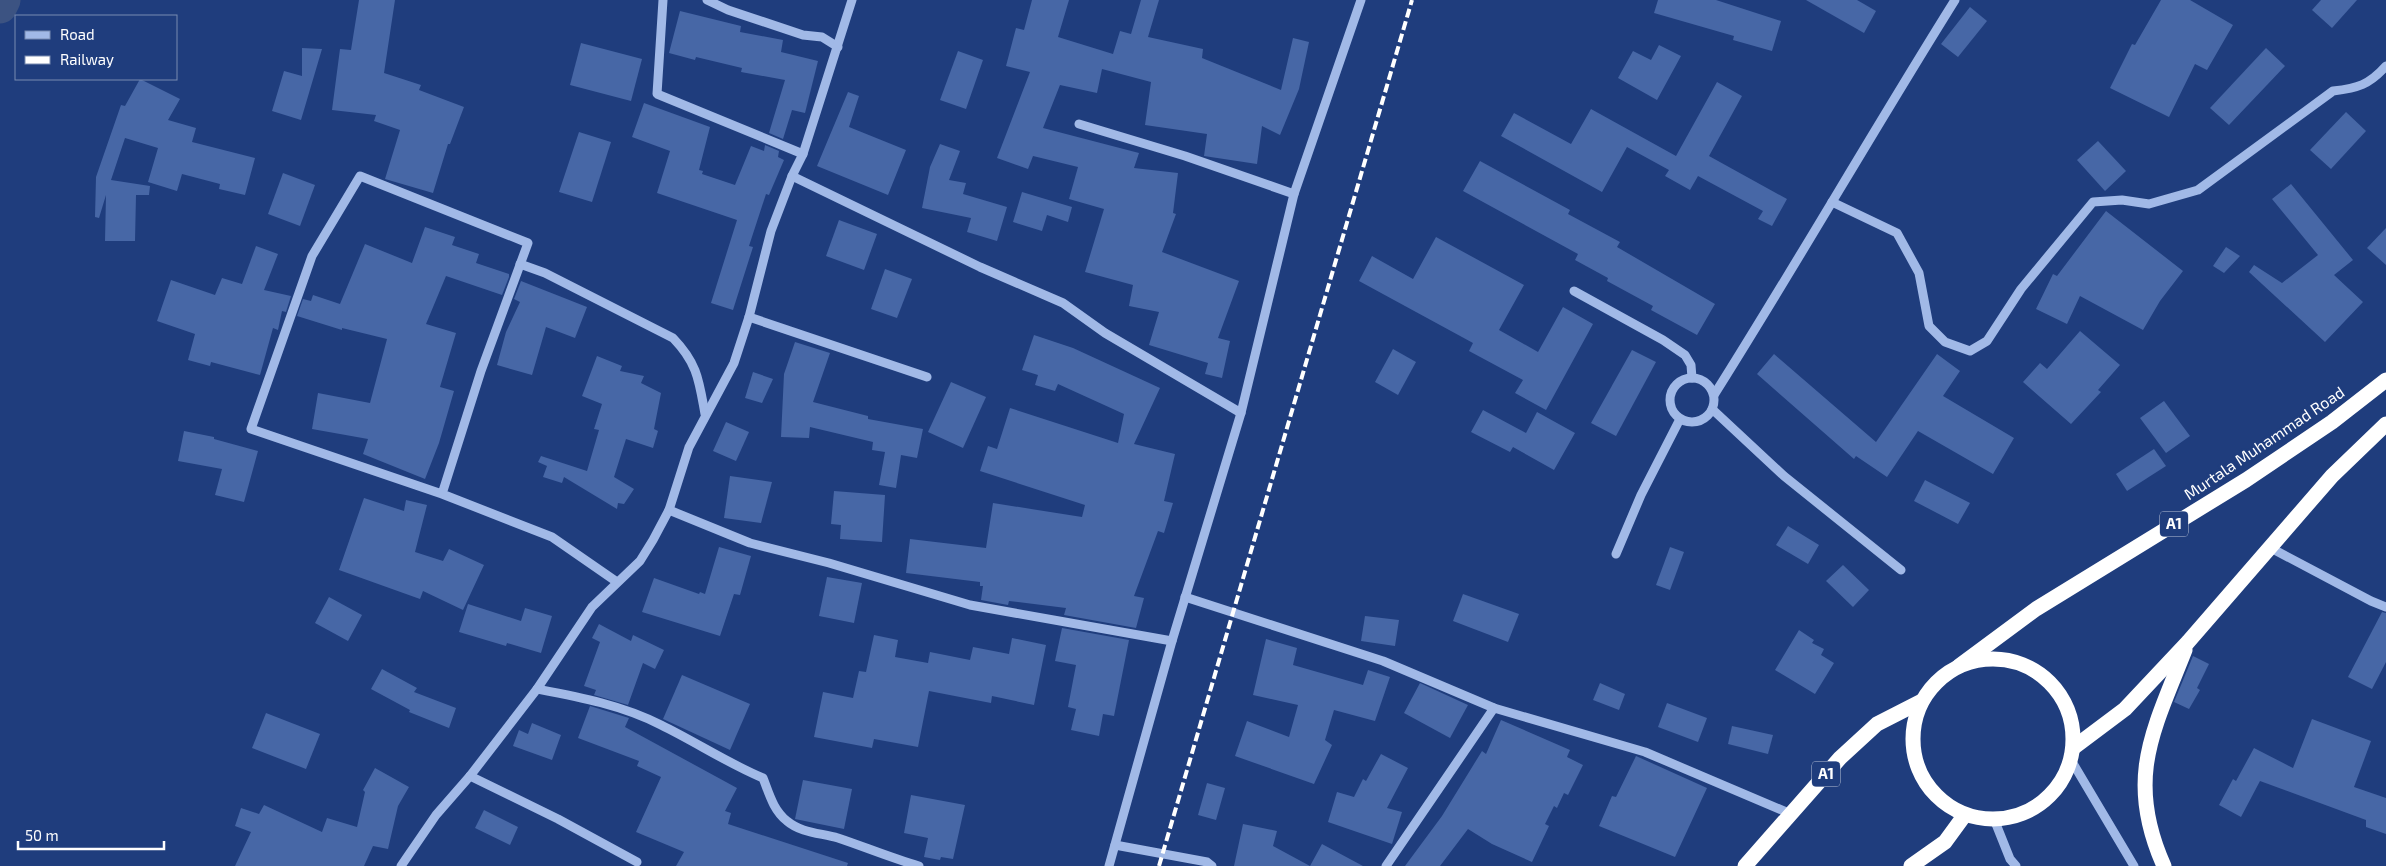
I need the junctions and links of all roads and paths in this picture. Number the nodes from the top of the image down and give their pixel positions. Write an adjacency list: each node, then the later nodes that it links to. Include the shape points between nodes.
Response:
1 (663, 0): 9 (street, via 657,94)
2 (707, 0): 6 (street, via 803,35 822,37)
3 (852, 0): 6 (street)
4 (1361, 0): 11 (street)
5 (1955, 0): 12 (street)
6 (838, 47): 9 (street)
7 (2386, 66): 12 (street, via 2372,81 2333,91 2198,190 2148,204 2122,200 2093,202 2021,289 1987,341 1970,351 1945,342 1929,326 1919,272 1897,233)
8 (1079, 124): 11 (street)
9 (803, 154): 10 (street)
10 (792, 176): 15 (street, via 771,231); 21 (street, via 980,267 1063,303 1105,333)
11 (1294, 194): 21 (street)
12 (1832, 202): 19 (street)
13 (520, 264): 22 (street, via 545,273 673,338 687,352 697,371); 25 (street, via 481,370); 25 (street, via 528,243 360,176 312,256 251,429)
14 (1574, 291): 17 (street, via 1664,340 1685,355 1691,365)
15 (749, 317): 16 (street); 22 (street, via 734,364)
16 (927, 377)
17 (1692, 378): 19 (street, via 1702,380); 23 (street, via 1675,386 1671,394 1670,404)
18 (2386, 380): 35 (highway, Murtala Muhammad Road / A1, via 2332,422 2246,480 2036,608)
19 (1714, 395): 20 (street)
20 (1712, 409): 23 (street, via 1699,421); 29 (street, via 1784,476)
21 (1241, 413): 31 (street)
22 (706, 414): 26 (street, via 689,447)
23 (1680, 419): 28 (street, via 1641,495)
24 (2386, 424): 27 (highway, via 2332,476)
25 (442, 494): 30 (street, via 552,537)
26 (669, 510): 30 (street, via 640,561); 33 (street, via 750,543 970,605)
27 (2269, 547): 32 (street); 34 (highway)
28 (1616, 554)
29 (1901, 570)
30 (617, 582): 36 (street, via 592,607)
31 (1186, 597): 33 (street); 38 (street, via 1383,661)
32 (2386, 607)
33 (1172, 641): 44 (street)
34 (2188, 642): 39 (highway, via 2125,709); 55 (highway, via 2155,723 2145,768 2145,804 2151,833)
35 (1960, 666): 37 (highway, via 1938,681); 39 (highway, via 1987,659 2015,662 2041,674 2060,694 2072,720)
36 (537, 688): 40 (street); 47 (street, via 600,702 661,725 763,778 776,810 787,822 805,831 837,838)
37 (1922, 701): 41 (highway, A1, via 1877,724 1840,758); 42 (highway, via 1914,726 1914,752 1922,776 1938,797)
38 (1494, 708): 41 (street, via 1645,752); 50 (street)
39 (2072, 754): 43 (highway, via 2060,783 2043,802 2020,814); 54 (street)
40 (470, 776): 45 (street); 46 (street, via 436,815)
41 (1791, 814): 51 (highway, A1)
42 (1964, 816): 43 (highway); 52 (highway, via 1945,842)
43 (1994, 819): 53 (street)
44 (1116, 845): 48 (street); 49 (street, via 1207,862)
45 (637, 862)
46 (401, 866)
47 (919, 866)
48 (1110, 866)
49 (1212, 866)
50 (1386, 866)
51 (1745, 866)
52 (1911, 866)
53 (2016, 866)
54 (2134, 866)
55 (2164, 866)

